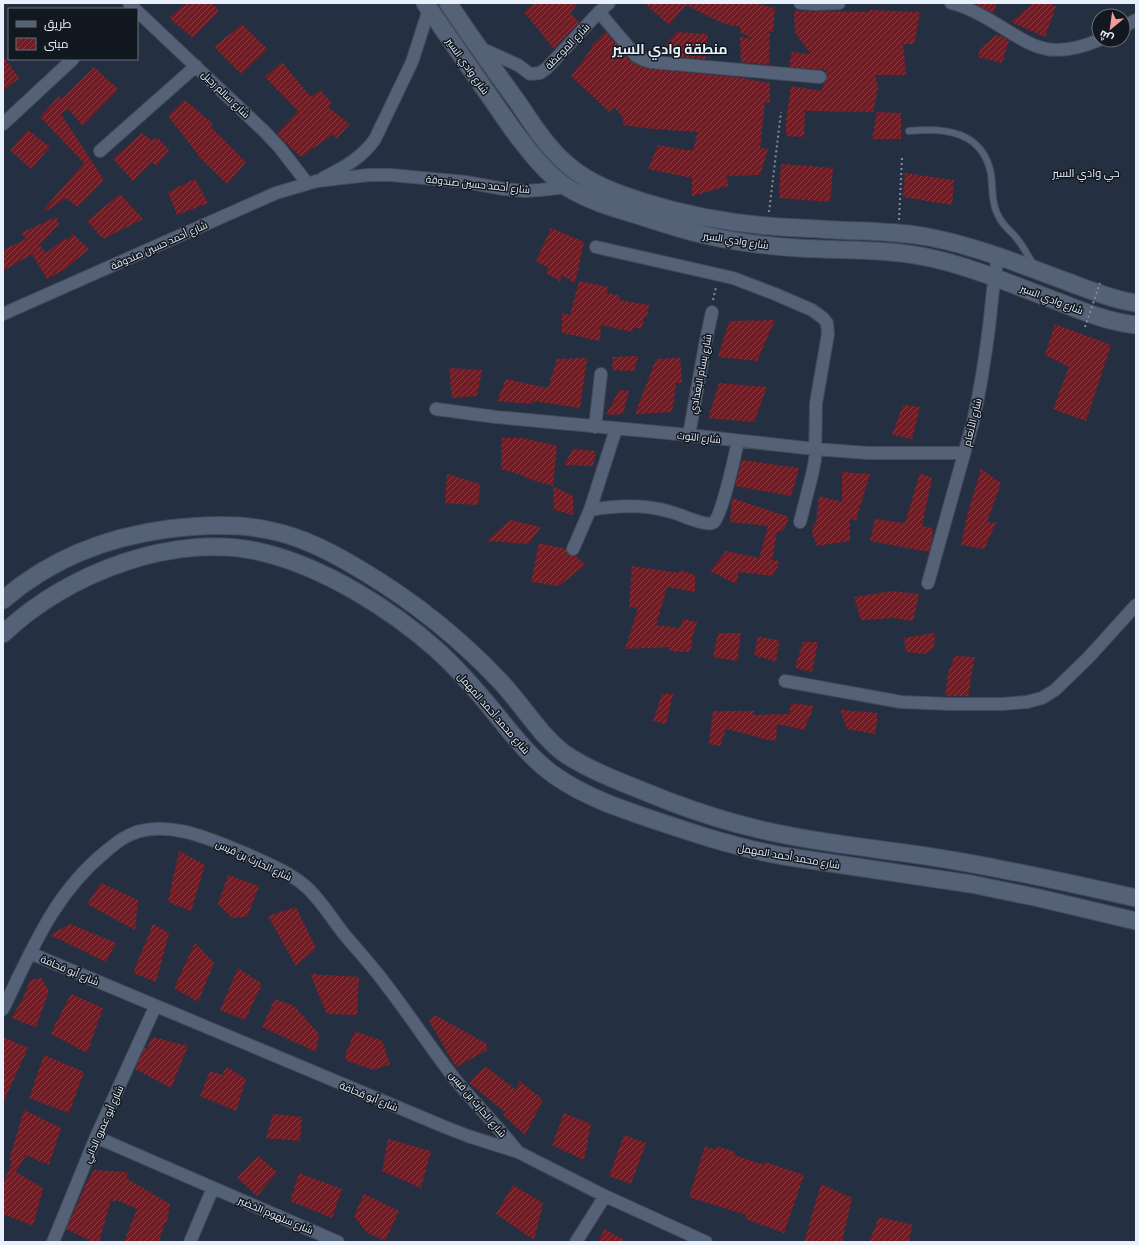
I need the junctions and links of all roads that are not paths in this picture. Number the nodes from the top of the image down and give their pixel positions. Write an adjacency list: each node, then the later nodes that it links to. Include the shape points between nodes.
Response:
1 (448, 3): 10 (main road, شارع وادي السير)
2 (609, 3): 7 (street, شارع الموعظة)
3 (800, 3): 4 (street)
4 (839, 3)
5 (951, 3): 9 (street, via 978,14 1022,40 1043,49 1065,50)
6 (427, 6): 18 (street, شارع أحمد حسين صندوقة, via 412,62 371,146 340,169); 19 (main road, شارع وادي السير, via 513,130 549,174)
7 (599, 12): 10 (street, شارع الموعظة, via 540,73 530,74 518,65); 13 (street, via 636,56 644,60)
8 (138, 13): 12 (street, شارع سالم رحيل)
9 (1091, 43)
10 (478, 48): 17 (main road, شارع وادي السير, via 541,136 562,160)
11 (72, 60): 14 (street)
12 (196, 66): 16 (street); 18 (street, شارع سالم رحيل)
13 (820, 77)
14 (3, 124)
15 (909, 132): 22 (lane, via 925,130 959,134 980,148 987,159 997,213)
16 (100, 151)
17 (578, 173): 19 (main road); 21 (main road, شارع وادي السير, via 634,198 716,220 767,226 898,233 950,242)
18 (312, 182): 19 (street, شارع أحمد حسين صندوقة, via 390,175 525,191); 26 (street, شارع أحمد حسين صندوقة, via 276,193)
19 (567, 187): 23 (main road, شارع وادي السير, via 608,206 703,235 763,245 893,252 934,258)
20 (596, 247): 34 (street, via 733,278 812,310 823,318 827,323 828,334 816,403)
21 (998, 257): 22 (main road, شارع وادي السير); 23 (street, شارع الأنعام)
22 (1037, 270): 24 (main road, شارع وادي السير, via 1103,295)
23 (994, 277): 27 (main road, شارع وادي السير, via 1080,311); 35 (street, شارع الأنعام, via 983,371)
24 (1136, 303)
25 (712, 312): 32 (street, شارع بسام البغدادي)
26 (3, 314)
27 (1136, 325)
28 (601, 374): 30 (street)
29 (436, 409): 30 (street, شارع التوت)
30 (595, 427): 31 (street, شارع التوت)
31 (616, 429): 32 (street, شارع التوت); 36 (street)
32 (689, 435): 33 (street, شارع التوت)
33 (738, 441): 34 (street, شارع التوت); 36 (street, via 723,504 712,524 641,506 624,505)
34 (815, 449): 35 (street, شارع التوت, via 874,453); 37 (street, via 812,475)
35 (964, 453): 39 (street, شارع الأنعام)
36 (590, 510): 38 (street)
37 (800, 522)
38 (573, 549)
39 (928, 583)
40 (3, 600): 44 (main road, شارع محمد أحمد المهمل, via 30,579 69,556 134,535 176,528 212,526 246,526 284,534 318,546 355,566 423,612 492,672 554,745 594,770 678,804 756,829 981,865)
41 (1136, 605): 43 (street, via 1055,690 1042,698 1027,702 901,702)
42 (3, 634): 45 (main road, شارع محمد أحمد المهمل, via 24,616 62,591 93,575 139,558 207,547 264,552 336,581 402,623 437,650 455,668 537,762 588,795 642,816 752,851 971,884)
43 (785, 681)
44 (1136, 898)
45 (1136, 921)
46 (30, 953): 47 (street, شارع أبو قحافة); 48 (street, شارع الحارث بن قيس); 50 (street, شارع الحارث بن قيس, via 70,887 98,858 122,839 133,833 158,829 207,838 281,871 304,885 387,985 454,1078)
47 (155, 1007): 49 (street, شارع أبو عمرو الداني); 50 (street, شارع أبو قحافة, via 445,1127)
48 (3, 1009)
49 (96, 1137): 51 (street, شارع سلهوم الخضير); 53 (street, شارع أبو عمرو الداني)
50 (518, 1152): 52 (street, شارع أبو قحافة)
51 (213, 1188): 54 (street); 55 (street, شارع سلهوم الخضير)
52 (605, 1196): 56 (street); 57 (street, شارع أبو قحافة)
53 (52, 1242)
54 (190, 1242)
55 (338, 1242)
56 (576, 1242)
57 (706, 1242)

